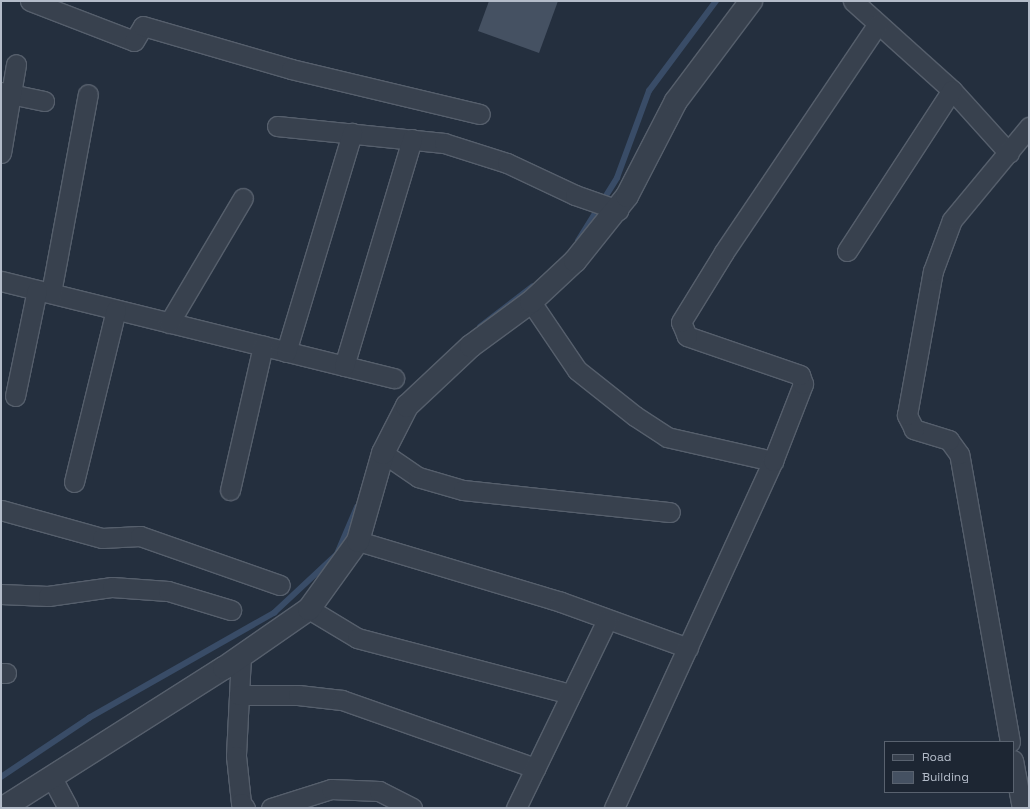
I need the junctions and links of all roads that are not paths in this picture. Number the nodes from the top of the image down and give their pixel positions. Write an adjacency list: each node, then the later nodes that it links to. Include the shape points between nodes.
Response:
1 (30, 1): 10 (street, via 134,42 143,26 291,69)
2 (751, 1): 18 (street, via 676,101)
3 (853, 1): 4 (street)
4 (878, 24): 6 (street); 31 (street, via 724,252 681,322 687,336 800,374 804,380)
5 (16, 64): 7 (street)
6 (952, 90): 16 (street); 19 (street)
7 (6, 93): 9 (street); 15 (street)
8 (88, 94): 21 (street)
9 (44, 101)
10 (480, 114)
11 (277, 126): 13 (street)
12 (1028, 130): 16 (street)
13 (352, 134): 14 (street); 26 (street)
14 (412, 139): 18 (street, via 444,142 507,163); 27 (street)
15 (1, 153)
16 (1009, 153): 46 (street, via 952,220 932,270 907,415 914,429 949,440 959,454)
17 (243, 198): 24 (street)
18 (616, 209): 22 (street, via 576,262)
19 (847, 251)
20 (1, 281): 21 (street)
21 (44, 292): 23 (street); 29 (street)
22 (531, 302): 30 (street, via 471,346 407,406); 31 (street, via 577,370 635,416 667,436)
23 (116, 310): 24 (street); 32 (street)
24 (169, 323): 25 (street)
25 (263, 346): 26 (street); 33 (street)
26 (286, 352): 27 (street)
27 (344, 366): 28 (street)
28 (394, 378)
29 (15, 396)
30 (383, 453): 35 (street, via 418,477 463,490); 36 (street)
31 (773, 461): 42 (street)
32 (74, 482)
33 (230, 490)
34 (1, 510): 37 (street, via 102,538 140,536)
35 (670, 512)
36 (358, 541): 39 (street); 41 (street, via 561,602)
37 (280, 585)
38 (1, 594): 40 (street, via 48,596 112,587 168,591)
39 (309, 609): 43 (street); 44 (street, via 357,638)
40 (231, 610)
41 (607, 620): 42 (street); 44 (street)
42 (688, 648): 56 (street)
43 (241, 656): 45 (street); 49 (street)
44 (572, 694): 48 (street)
45 (239, 695): 48 (street, via 298,695 342,700); 52 (street, via 236,756 241,803)
46 (1010, 741)
47 (1014, 765): 57 (street)
48 (535, 768): 55 (street)
49 (51, 776): 50 (street); 51 (street)
50 (3, 808)
51 (68, 808)
52 (245, 808)
53 (271, 808): 54 (street, via 284,801 331,788 379,791)
54 (412, 808)
55 (516, 808)
56 (614, 808)
57 (1022, 808)

